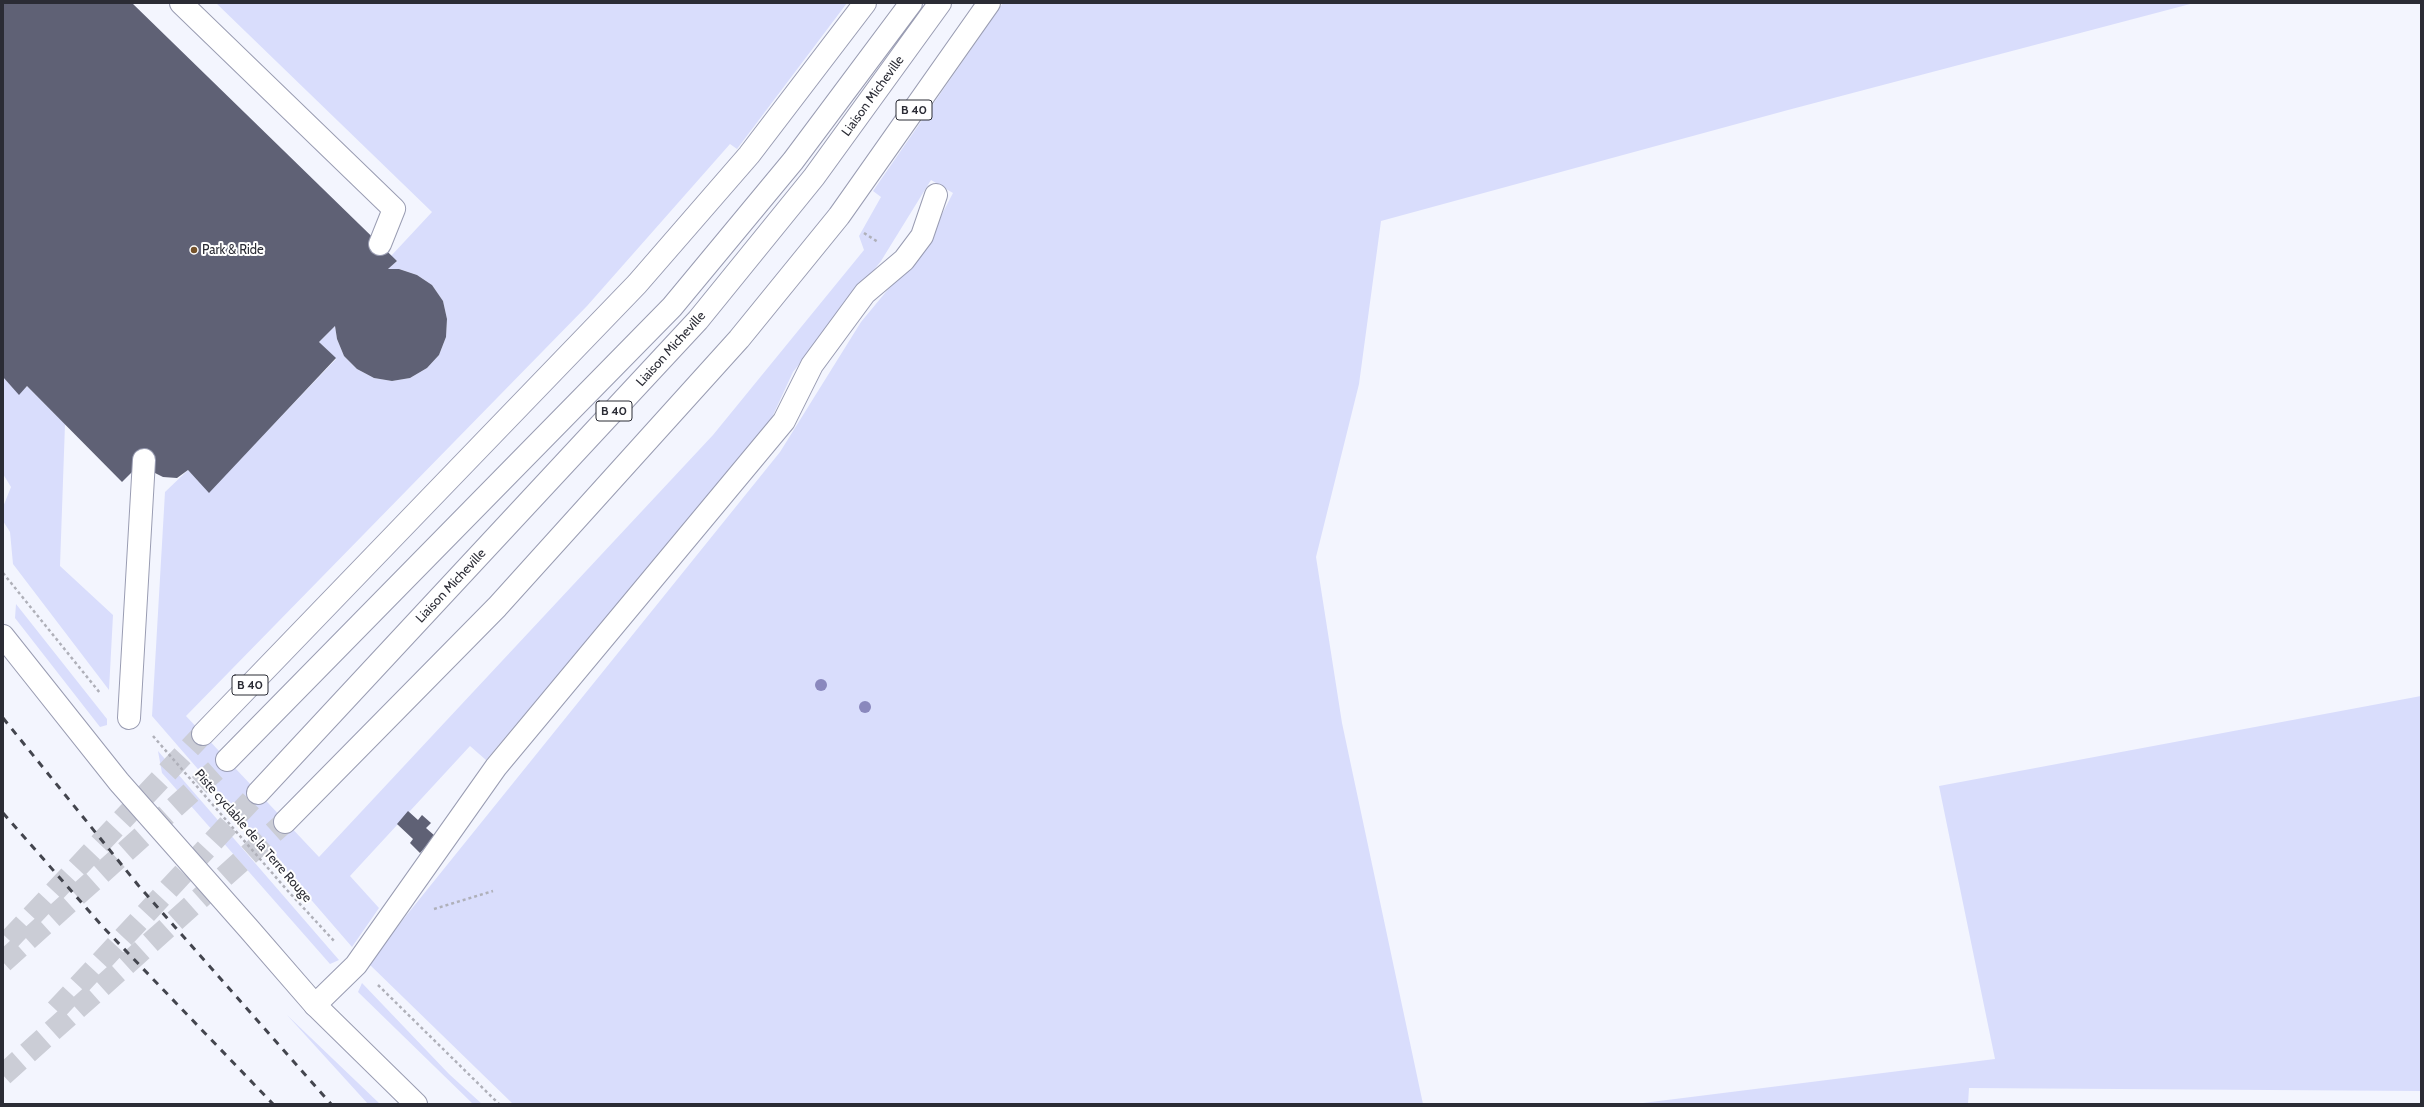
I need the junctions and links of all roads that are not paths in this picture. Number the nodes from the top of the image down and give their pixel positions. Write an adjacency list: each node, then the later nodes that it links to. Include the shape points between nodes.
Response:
1 (181, 3): 7 (main road, via 394,209)
2 (865, 3): 11 (main road, B 40, via 749,155 637,284)
3 (911, 3): 12 (main road, Liaison Micheville / B 40, via 793,161 672,307)
4 (940, 3): 13 (main road, Liaison Micheville / B 40, via 814,177 698,320)
5 (989, 3): 14 (main road, B 40, via 838,216 739,339 497,607)
6 (936, 195): 15 (main road, via 922,236 904,260 861,299 812,365 784,421 496,767 356,965)
7 (380, 244)
8 (144, 460): 10 (main road)
9 (3, 636): 15 (main road, via 119,782)
10 (129, 718)
11 (203, 734)
12 (227, 760)
13 (258, 793)
14 (285, 822)
15 (315, 1005): 16 (main road)
16 (416, 1104)

